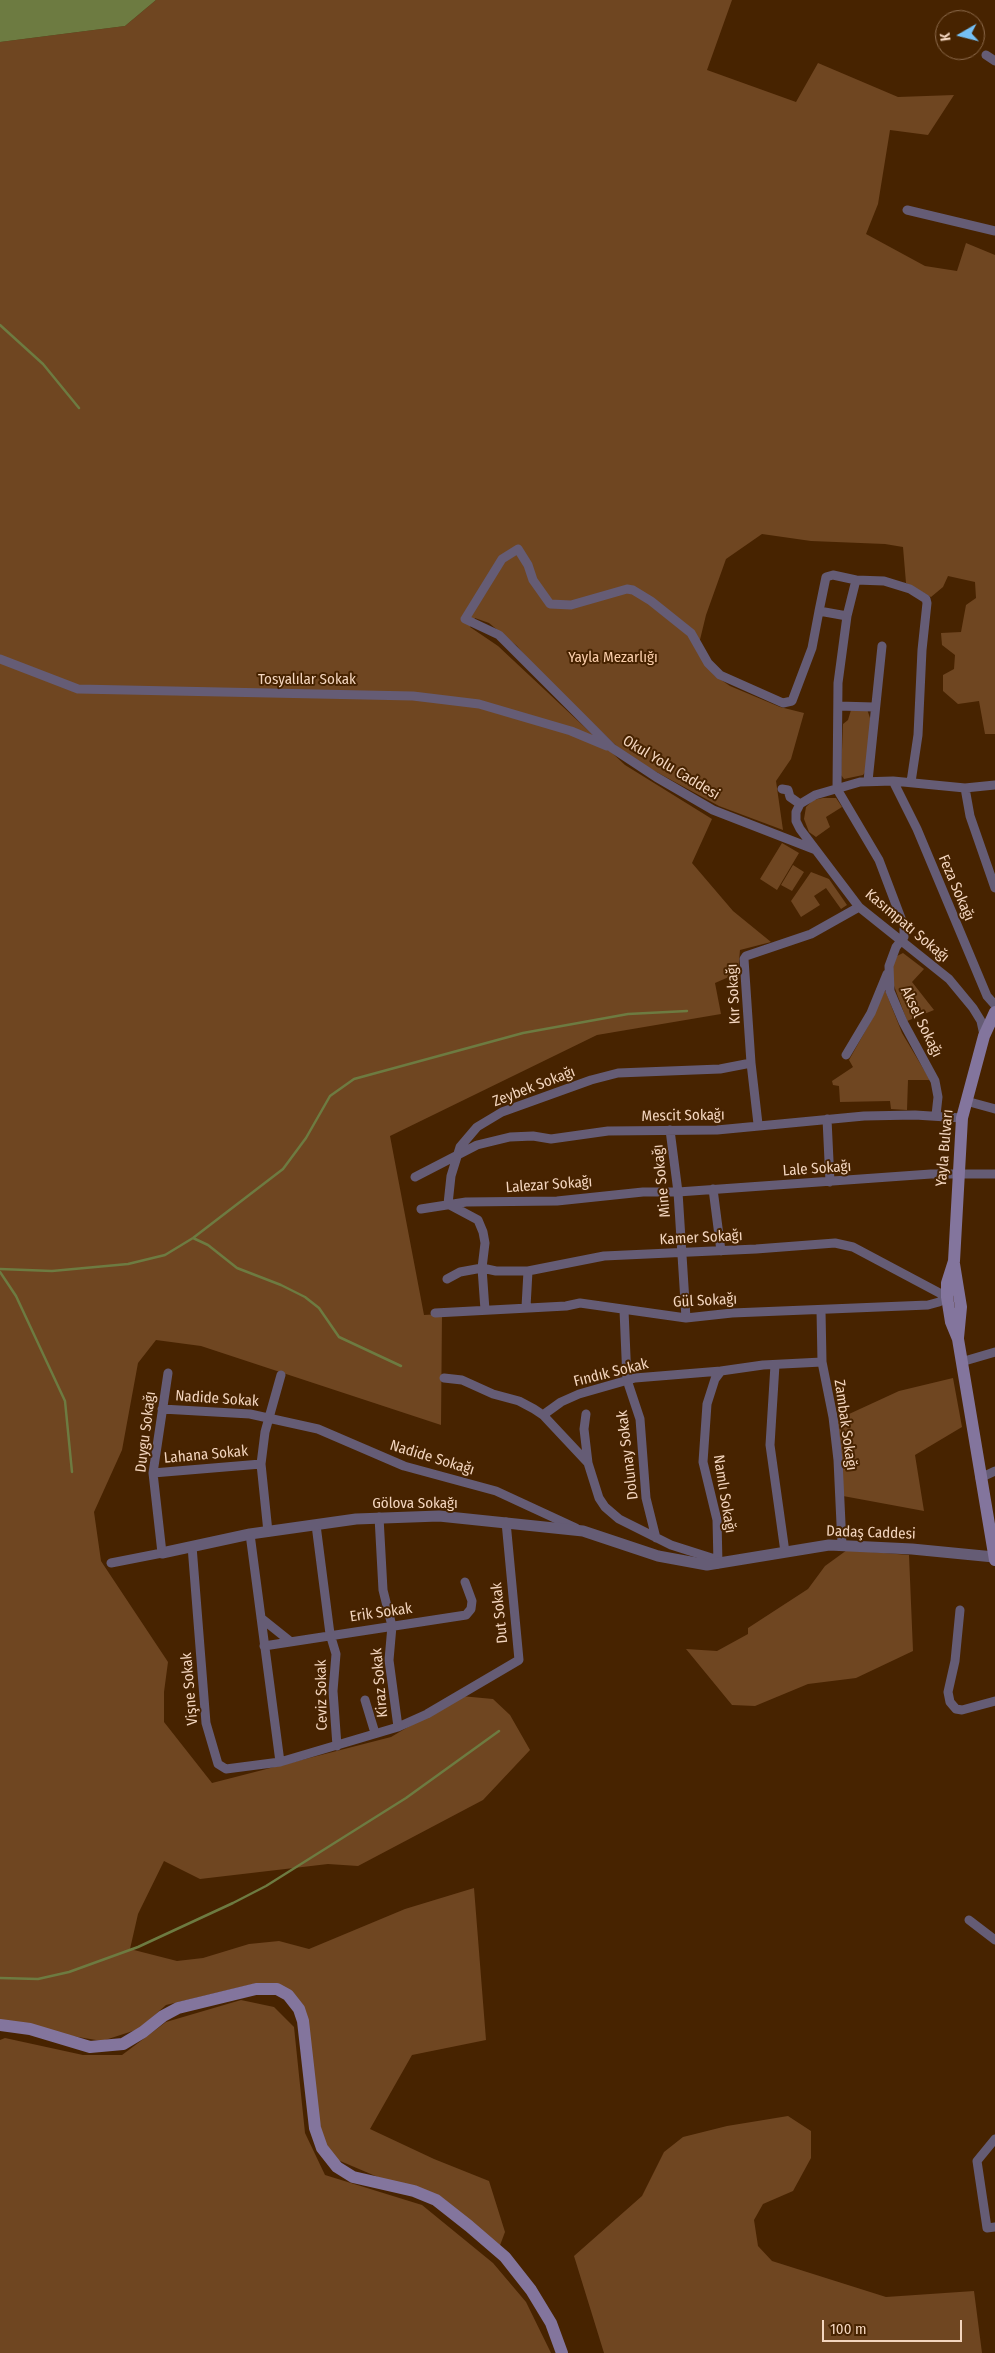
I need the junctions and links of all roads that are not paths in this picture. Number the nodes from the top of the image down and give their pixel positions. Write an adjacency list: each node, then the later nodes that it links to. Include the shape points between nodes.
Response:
1 (986, 55): 2 (street)
2 (995, 61)
3 (908, 210): 4 (street)
4 (995, 231)
5 (856, 580): 6 (street, via 829,575); 7 (street); 15 (street, via 884,581 910,589 926,599 918,735)
6 (819, 611): 7 (street); 12 (street, Okul Yolu Caddesi, via 812,648 792,701 788,703 720,675 708,663 691,634 633,590 571,606 550,604 518,550 502,560 465,619 499,635)
7 (847, 616): 10 (street)
8 (882, 646): 11 (street)
9 (0, 659): 12 (street, Tosyalılar Sokak, via 78,689 233,694 307,692 413,696 479,704 571,731)
10 (838, 706): 11 (street); 19 (street)
11 (874, 707): 13 (street)
12 (612, 748): 21 (street, Okul Yolu Caddesi, via 713,810)
13 (868, 781): 14 (street); 19 (street)
14 (893, 781): 15 (street); 26 (street, Feza Sokağı, via 917,829 987,996)
15 (911, 782): 17 (street)
16 (995, 785): 17 (street)
17 (964, 788): 22 (street, via 970,816)
18 (782, 789): 20 (street, via 788,790 790,797)
19 (837, 789): 20 (street, via 815,795); 24 (street, via 880,860 904,926)
20 (800, 804): 21 (street, Kasımpatı Sokağı, via 796,820)
21 (816, 850): 23 (street, Kasımpatı Sokağı)
22 (994, 883)
23 (859, 907): 24 (street, Kasımpatı Sokağı); 30 (street, Kır Sokağı, via 811,934 744,958)
24 (901, 941): 25 (street, Aksel Sokağı); 28 (street, Kasımpatı Sokağı, via 961,991 981,1021)
25 (889, 966): 29 (street, via 871,1013); 33 (street, Aksel Sokağı, via 890,991 935,1081 938,1097)
26 (995, 1005)
27 (995, 1012): 28 (main road, Yayla Bulvarı)
28 (984, 1036): 31 (main road, Yayla Bulvarı)
29 (846, 1055)
30 (751, 1063): 36 (street, Kır Sokağı); 38 (street, Zeybek Sokağı, via 720,1069 618,1073 591,1080 502,1112 477,1127 460,1147)
31 (966, 1101): 32 (street); 34 (main road, Yayla Bulvarı)
32 (995, 1109)
33 (936, 1116): 34 (street, Mescit Sokağı); 35 (street, Mescit Sokağı, via 889,1114)
34 (962, 1118): 39 (main road, Yayla Bulvarı)
35 (827, 1119): 36 (street, Mescit Sokağı); 42 (street)
36 (758, 1124): 37 (street, Mescit Sokağı, via 717,1130)
37 (670, 1130): 38 (street, Mescit Sokağı, via 598,1131 551,1139 510,1137 477,1145); 44 (street, Mine Sokağı)
38 (458, 1155): 41 (street, Mescit Sokağı); 45 (street, Zeybek Sokağı, via 451,1176)
39 (958, 1173): 40 (street, Lale Sokağı); 42 (street, Lale Sokağı); 49 (main road, Yayla Bulvarı)
40 (995, 1174)
41 (415, 1177)
42 (830, 1182): 43 (street, Lale Sokağı)
43 (713, 1189): 44 (street, Lale Sokağı); 47 (street)
44 (678, 1192): 45 (street, Lalezar Sokağı, via 643,1192 557,1201); 48 (street, Mine Sokağı)
45 (448, 1204): 46 (street, Lalezar Sokağı); 50 (street, via 478,1220 485,1243)
46 (421, 1209)
47 (720, 1251): 48 (street, Kamer Sokağı); 53 (street, Kamer Sokağı, via 835,1243 853,1247)
48 (682, 1253): 51 (street, Kamer Sokağı, via 604,1256); 59 (street, Mine Sokağı)
49 (954, 1261): 53 (main road, Yayla Bulvarı); 60 (main road, Yayla Bulvarı, via 961,1308)
50 (482, 1268): 51 (street, Kamer Sokağı); 52 (street, Kamer Sokağı, via 460,1272); 55 (street)
51 (528, 1271): 54 (street)
52 (447, 1279)
53 (947, 1297): 57 (street, Gül Sokağı, via 928,1305); 60 (main road, Yayla Bulvarı)
54 (526, 1308): 55 (street, Gül Sokağı); 56 (street, Gül Sokağı, via 580,1303)
55 (485, 1310): 58 (street, Gül Sokağı)
56 (624, 1310): 59 (street, Gül Sokağı); 69 (street, Dolunay Sokak)
57 (821, 1310): 59 (street, Gül Sokağı); 62 (street, Zambak Sokağı)
58 (435, 1313)
59 (686, 1318)
60 (958, 1339): 63 (main road, Yayla Bulvarı)
61 (995, 1352): 63 (street)
62 (822, 1362): 64 (street); 86 (street, Zambak Sokağı, via 838,1460)
63 (961, 1362): 78 (main road, Yayla Bulvarı)
64 (775, 1365): 65 (street); 88 (street, via 770,1445)
65 (721, 1371): 69 (street, Fındık Sokak); 91 (street, Namlı Sokağı, via 707,1404 703,1462 717,1520)
66 (168, 1374): 70 (street, Duygu Sokağı)
67 (281, 1375): 73 (street)
68 (444, 1378): 72 (street, via 462,1380 519,1401)
69 (627, 1380): 72 (street, Fındık Sokak, via 579,1394); 85 (street, Dolunay Sokak, via 640,1419 646,1498)
70 (162, 1409): 73 (street, Nadide Sokak); 77 (street, Duygu Sokağı)
71 (586, 1414): 74 (street, Dadaş Caddesi, via 584,1429)
72 (543, 1415): 74 (street)
73 (270, 1417): 75 (street); 82 (street, Nadide Sokağı, via 318,1429 404,1466 496,1491)
74 (588, 1462): 85 (street, Dadaş Caddesi, via 604,1507)
75 (261, 1464): 77 (street, Lahana Sokak); 83 (street)
76 (995, 1471): 78 (street)
77 (153, 1473): 89 (street, Duygu Sokağı)
78 (980, 1478): 90 (main road, Yayla Bulvarı)
79 (379, 1517): 80 (street, Gölova Sokağı, via 439,1516); 81 (street, Gölova Sokağı); 96 (street, Kiraz Sokak, via 383,1590)
80 (506, 1522): 82 (street, Gölova Sokağı); 102 (street, Dut Sokak, via 519,1660 427,1714)
81 (316, 1525): 83 (street, Gölova Sokağı); 97 (street, Ceviz Sokak)
82 (583, 1531): 91 (street, Gölova Sokağı, via 658,1556 689,1562)
83 (268, 1532): 84 (street, Gölova Sokağı)
84 (250, 1534): 87 (street, Gölova Sokağı); 95 (street)
85 (656, 1538): 91 (street, Dadaş Caddesi)
86 (842, 1545): 88 (street, Dadaş Caddesi); 90 (street, Dadaş Caddesi)
87 (192, 1546): 89 (street, Gölova Sokağı); 105 (street, Vişne Sokak, via 206,1723 213,1753 218,1764 226,1769)
88 (785, 1552): 91 (street, Dadaş Caddesi)
89 (162, 1553): 92 (street, Gölova Sokağı)
90 (995, 1558)
91 (718, 1562)
92 (111, 1563)
93 (465, 1582): 96 (street, Erik Sokak, via 472,1601 466,1615)
94 (960, 1610): 101 (street, via 948,1692 950,1702 962,1710)
95 (261, 1618): 98 (street); 99 (street)
96 (392, 1626): 97 (street, Erik Sokak); 102 (street, Kiraz Sokak, via 389,1660)
97 (330, 1634): 98 (street, Erik Sokak); 104 (street, Ceviz Sokak, via 336,1654 333,1691)
98 (291, 1642): 99 (street, Erik Sokak)
99 (264, 1646): 105 (street)
100 (365, 1700): 103 (street)
101 (995, 1701)
102 (398, 1727): 103 (street)
103 (375, 1733): 104 (street)
104 (337, 1746): 105 (street)
105 (280, 1762)
106 (969, 1920): 107 (street)
107 (995, 1940)
108 (0, 2026): 111 (main road, via 30,2029 90,2047 123,2044 178,2008 256,1989 277,1989 288,1995 299,2009 303,2021 316,2128 322,2148 338,2167 354,2177 414,2191 436,2200 469,2226 504,2258 531,2290 551,2323)
109 (995, 2139): 110 (street, via 977,2161 987,2228)
110 (995, 2227)
111 (562, 2353)

